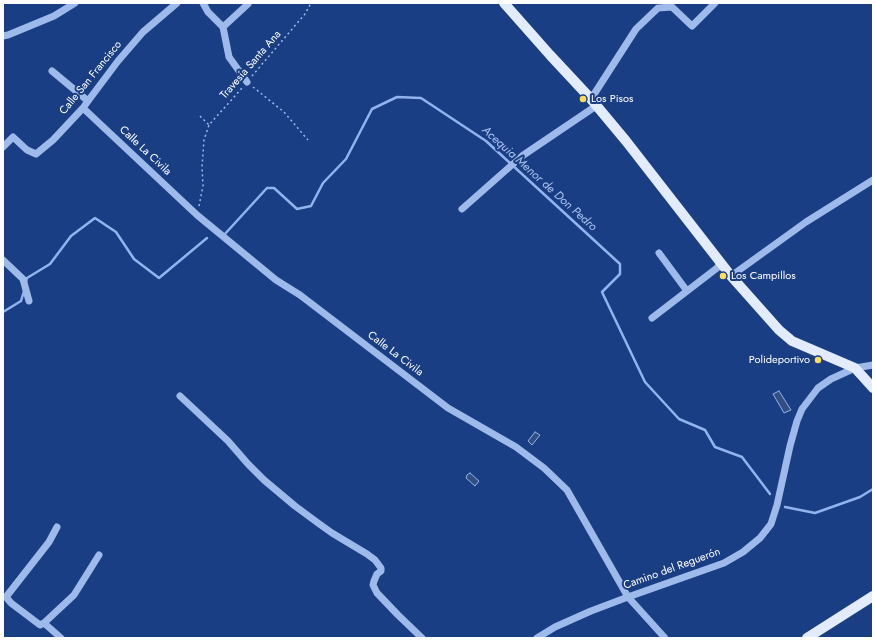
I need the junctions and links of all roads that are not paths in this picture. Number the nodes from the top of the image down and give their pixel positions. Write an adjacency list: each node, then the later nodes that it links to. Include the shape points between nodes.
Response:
1 (75, 3): 8 (street, via 54,16)
2 (177, 3): 11 (street, Calle San Francisco, via 143,32)
3 (203, 3): 7 (street)
4 (248, 3): 7 (street)
5 (504, 3): 12 (main road)
6 (715, 3): 12 (street, via 692,26 672,7 658,8 636,29)
7 (223, 27): 10 (street, via 229,56)
8 (3, 36)
9 (52, 71): 11 (street)
10 (247, 82)
11 (88, 101): 13 (street, Calle San Francisco)
12 (593, 102): 16 (street, via 522,156); 19 (main road)
13 (83, 108): 14 (street, Calle San Francisco, via 36,154 27,150 13,137); 31 (street, Calle La Civila, via 197,216 276,280 300,295 448,408 516,447 544,468 567,490)
14 (3, 147)
15 (873, 180): 20 (street, via 806,222)
16 (462, 209)
17 (659, 253): 21 (street)
18 (3, 260): 22 (street, via 23,279)
19 (721, 263): 20 (main road); 21 (street)
20 (731, 276): 25 (main road, via 792,341)
21 (687, 291): 23 (street)
22 (29, 301)
23 (652, 318)
24 (873, 364): 25 (street, Camino del Reguerón)
25 (856, 368): 26 (main road); 31 (street, Camino del Reguerón, via 818,388 802,409 771,524 760,538 724,563)
26 (873, 388)
27 (180, 396): 34 (street, via 228,441 264,480 332,534 375,560 381,568 373,585 377,593)
28 (57, 527): 32 (street, via 49,542 6,597 40,625)
29 (100, 555): 32 (street, via 74,595)
30 (873, 596): 37 (main road)
31 (628, 597): 35 (street, Camino del Reguerón, via 555,627); 36 (street, Calle La Civila)
32 (44, 623): 33 (street)
33 (61, 638)
34 (422, 638)
35 (537, 638)
36 (665, 638)
37 (806, 638)

